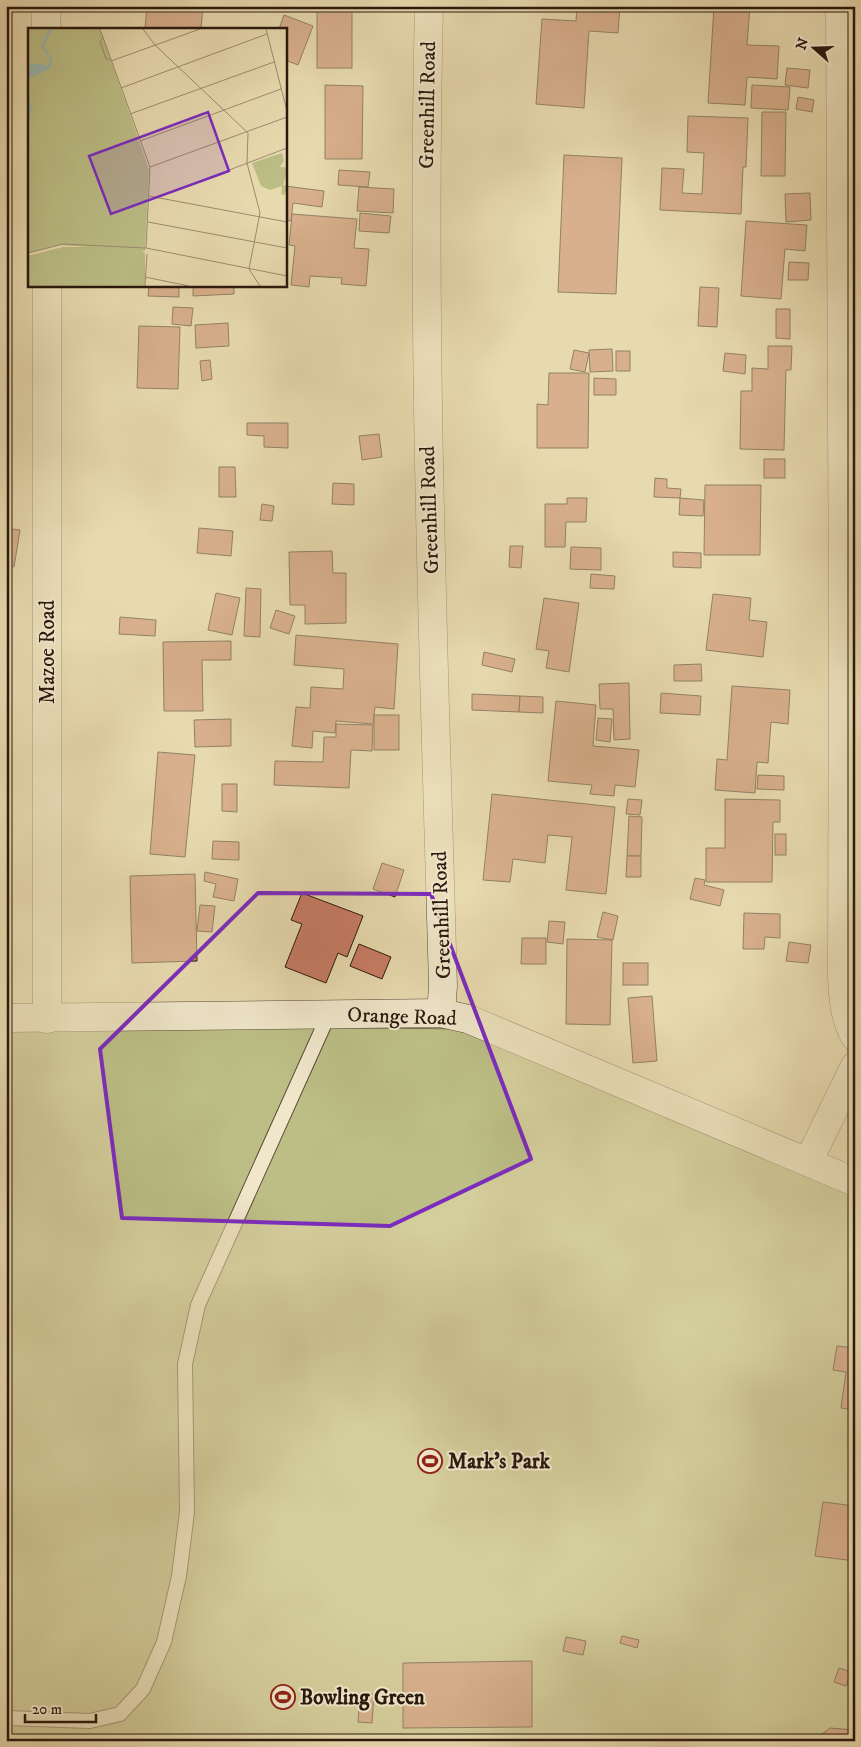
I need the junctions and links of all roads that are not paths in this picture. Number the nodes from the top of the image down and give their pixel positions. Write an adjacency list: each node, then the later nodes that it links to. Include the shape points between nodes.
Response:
1 (46, 6): 4 (street)
2 (429, 6): 6 (street, Greenhill Road, via 427,417 443,986)
3 (840, 6): 10 (street, via 842,976 843,1003)
4 (46, 28)
5 (46, 286): 9 (street, Mazoe Road)
6 (441, 1013): 7 (street, Orange Road); 12 (street, Orange Road, via 468,1019)
7 (329, 1014): 9 (street, Orange Road); 14 (lane, via 198,1305 185,1364 187,1512 179,1576 164,1642 143,1689 120,1714 90,1721)
8 (6, 1018): 9 (street, Orange Road)
9 (47, 1018)
10 (855, 1037)
11 (855, 1066): 12 (street)
12 (808, 1162): 13 (street, Orange Road)
13 (855, 1182)
14 (6, 1718)

